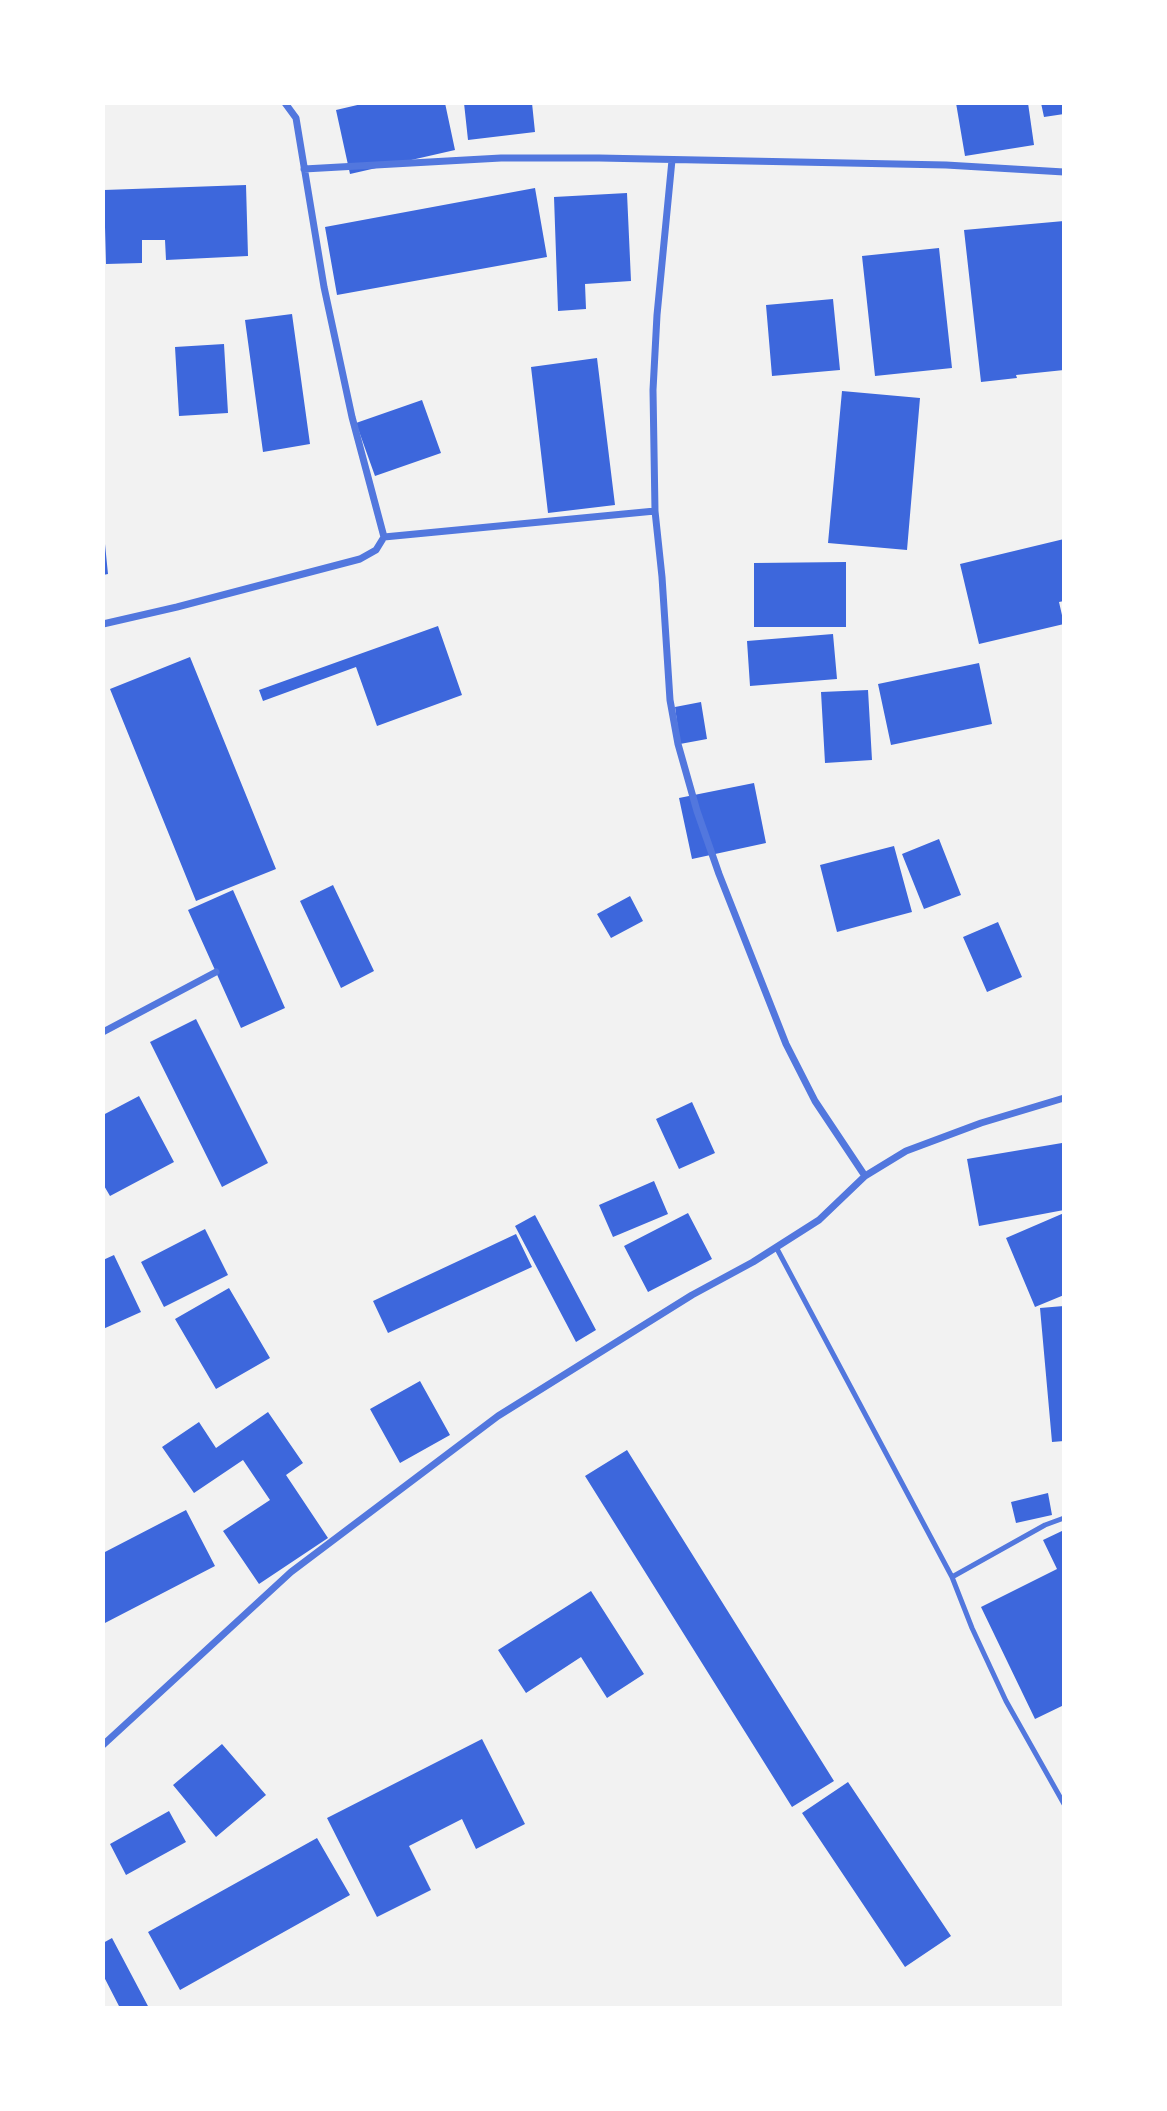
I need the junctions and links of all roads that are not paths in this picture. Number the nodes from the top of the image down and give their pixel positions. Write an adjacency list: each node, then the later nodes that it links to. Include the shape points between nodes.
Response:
1 (285, 103): 3 (street, via 296,118)
2 (673, 160): 3 (street, via 500,158); 4 (street); 5 (street, via 653,390)
3 (304, 169): 6 (street, via 352,417)
4 (1064, 172)
5 (655, 511): 6 (street); 11 (street, via 670,700 677,744 697,811 786,1044 815,1101)
6 (384, 537): 7 (street, via 376,550 360,559)
7 (103, 624)
8 (216, 972): 9 (street)
9 (103, 1032)
10 (1064, 1098): 11 (street, via 906,1151)
11 (865, 1176): 12 (street, via 819,1220)
12 (776, 1247): 14 (lane); 15 (street, via 509,1409 394,1492 290,1572)
13 (1064, 1518): 14 (lane)
14 (952, 1577): 16 (lane, via 1006,1701)
15 (103, 1745)
16 (1064, 1804)

